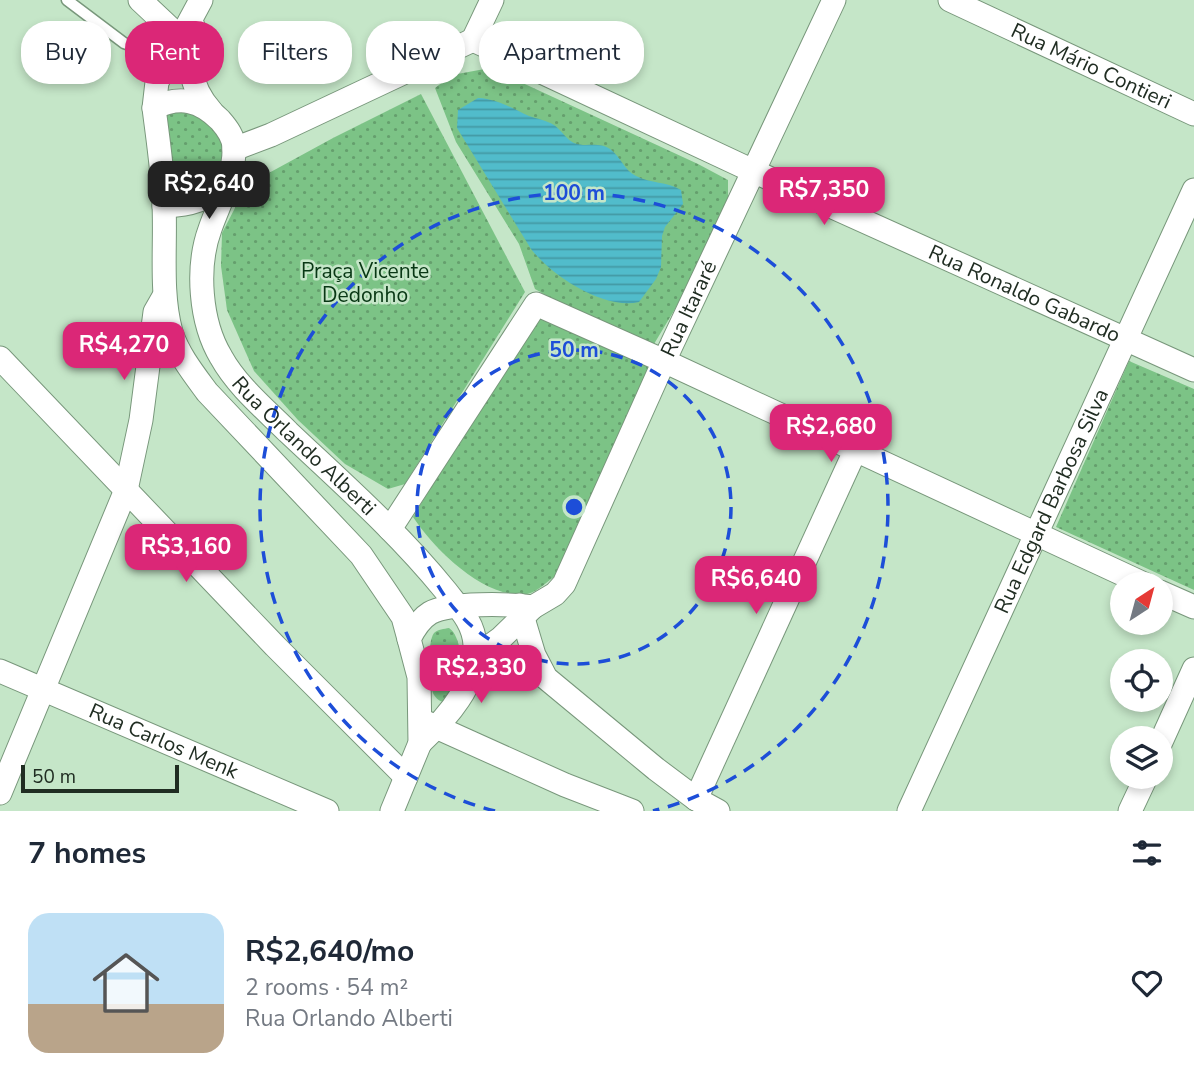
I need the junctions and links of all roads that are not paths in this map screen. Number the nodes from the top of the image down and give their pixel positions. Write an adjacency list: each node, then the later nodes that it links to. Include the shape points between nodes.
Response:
1 (67, 0): 8 (lane)
2 (140, 0): 6 (street)
3 (492, 0): 7 (street)
4 (834, 0): 15 (street, Rua Itararé)
5 (950, 0): 13 (street, Rua Mário Contieri)
6 (157, 21)
7 (473, 40): 14 (street); 15 (street, Rua Ronaldo Gabardo)
8 (125, 43)
9 (158, 84): 11 (street, Rua Orlando Alberti)
10 (194, 84): 12 (street)
11 (154, 108): 12 (street, via 186,100); 18 (street, Rua Orlando Alberti)
12 (211, 111): 14 (street, via 227,127)
13 (1194, 114)
14 (234, 149): 16 (street, Rua Orlando Alberti)
15 (753, 171): 20 (street, Rua Ronaldo Gabardo); 22 (street, Rua Itararé)
16 (229, 179): 18 (street, via 200,201); 26 (street, Rua Orlando Alberti, via 204,244 202,262 206,313 219,355 246,390)
17 (1194, 190): 20 (street, Rua Edgard Barbosa Silva)
18 (164, 206): 19 (street, Rua Orlando Alberti)
19 (166, 295): 25 (street, via 155,312 141,421); 33 (street, Rua Orlando Alberti, via 172,335 206,392 361,555 403,617)
20 (1125, 341): 23 (street, Rua Ronaldo Gabardo); 27 (street, Rua Edgard Barbosa Silva)
21 (0, 358): 25 (street)
22 (664, 361): 24 (street); 26 (street, via 536,304); 32 (street, Rua Itararé, via 564,584 545,602)
23 (1194, 370)
24 (855, 451): 27 (street); 43 (street)
25 (126, 490): 37 (street); 40 (street)
26 (390, 529): 30 (street, Rua Orlando Alberti)
27 (1037, 536): 28 (street); 48 (street, Rua Edgard Barbosa Silva)
28 (1117, 572)
29 (1173, 598): 31 (street)
30 (457, 607): 32 (street); 33 (street, via 430,613); 34 (street, Rua Orlando Alberti, via 471,627)
31 (1194, 607)
32 (524, 610): 34 (street, Rua Itararé, via 501,638); 43 (street, via 534,655 546,678)
33 (410, 639): 38 (street, Rua Orlando Alberti)
34 (475, 657): 38 (street, via 460,698)
35 (1194, 670): 39 (street)
36 (0, 671): 37 (street, Rua Carlos Menk)
37 (42, 688): 42 (street); 44 (street, Rua Carlos Menk)
38 (428, 723): 40 (street, Rua Orlando Alberti); 46 (street)
39 (1168, 726)
40 (406, 777): 45 (street)
41 (1140, 789): 49 (street)
42 (0, 793)
43 (696, 799): 47 (street)
44 (327, 811)
45 (392, 811)
46 (632, 811)
47 (718, 811)
48 (909, 811)
49 (1130, 811)

